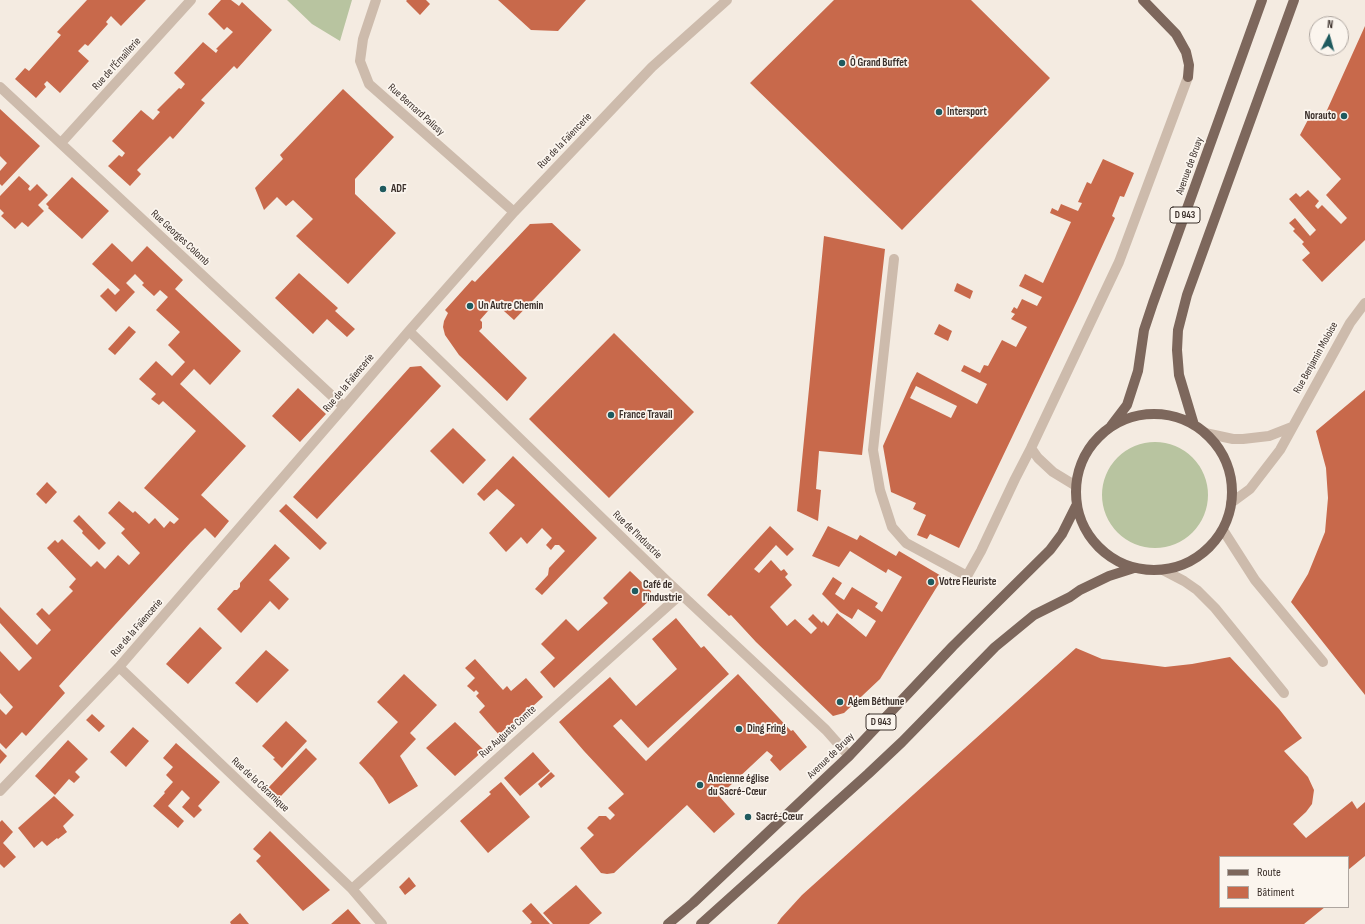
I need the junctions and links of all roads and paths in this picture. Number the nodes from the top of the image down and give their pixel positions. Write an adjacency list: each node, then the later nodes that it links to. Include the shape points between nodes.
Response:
1 (191, 0): 9 (street, Rue de l'Émaillerie)
2 (376, 0): 10 (street, Rue Bernard Palissy, via 363,40 360,61 369,84)
3 (727, 0): 10 (street, Rue de la Faïencerie, via 652,67)
4 (1143, 0): 7 (main road, via 1176,34 1186,52)
5 (1262, 0): 17 (main road, Avenue de Bruay / D 943, via 1146,323 1138,371 1126,405)
6 (1294, 0): 15 (main road, D 943, via 1187,295 1178,330 1179,375)
7 (1188, 77): 19 (street, via 1119,262)
8 (0, 87): 9 (street, Rue Georges Colomb)
9 (61, 143): 14 (street, Rue Georges Colomb)
10 (514, 212): 13 (street, Rue de la Faïencerie)
11 (894, 259): 19 (street, via 873,450 880,490 892,527 906,543 967,576)
12 (1365, 303): 16 (street, Rue Benjamin Moloise, via 1350,323)
13 (409, 331): 14 (street, Rue de la Faïencerie); 26 (street, Rue de l'Industrie)
14 (344, 407): 28 (street, Rue de la Faïencerie)
15 (1194, 425): 17 (main road, via 1173,417 1151,414 1129,418); 18 (main road)
16 (1292, 427): 18 (street, via 1269,436 1243,439); 21 (street, Rue Benjamin Moloise, via 1280,450 1250,488)
17 (1109, 428): 20 (main road, via 1086,453 1079,469)
18 (1205, 433): 21 (main road, via 1222,454 1231,478)
19 (1031, 448): 20 (street, via 1053,472)
20 (1076, 486): 22 (main road)
21 (1232, 503): 23 (main road)
22 (1076, 506): 24 (main road, via 1084,527 1096,546 1114,560); 30 (main road, Avenue de Bruay / D 943, via 1062,534 1050,550)
23 (1223, 530): 25 (main road, via 1208,549 1187,563); 27 (street, via 1256,580)
24 (1134, 568): 25 (main road); 33 (main road, D 943, via 1109,576 1034,615 1001,642 868,774)
25 (1163, 570): 29 (street, via 1197,590 1215,608)
26 (680, 594): 30 (street, Rue de l'Industrie, via 826,730); 32 (street, Rue Auguste Comte)
27 (1323, 662)
28 (119, 667): 31 (street, Rue de la Faïencerie); 32 (street, Rue de la Céramique)
29 (1284, 693)
30 (849, 756): 35 (main road, Avenue de Bruay / D 943)
31 (0, 791)
32 (352, 888): 34 (street, Rue de la Céramique)
33 (704, 923)
34 (382, 924)
35 (668, 924)

